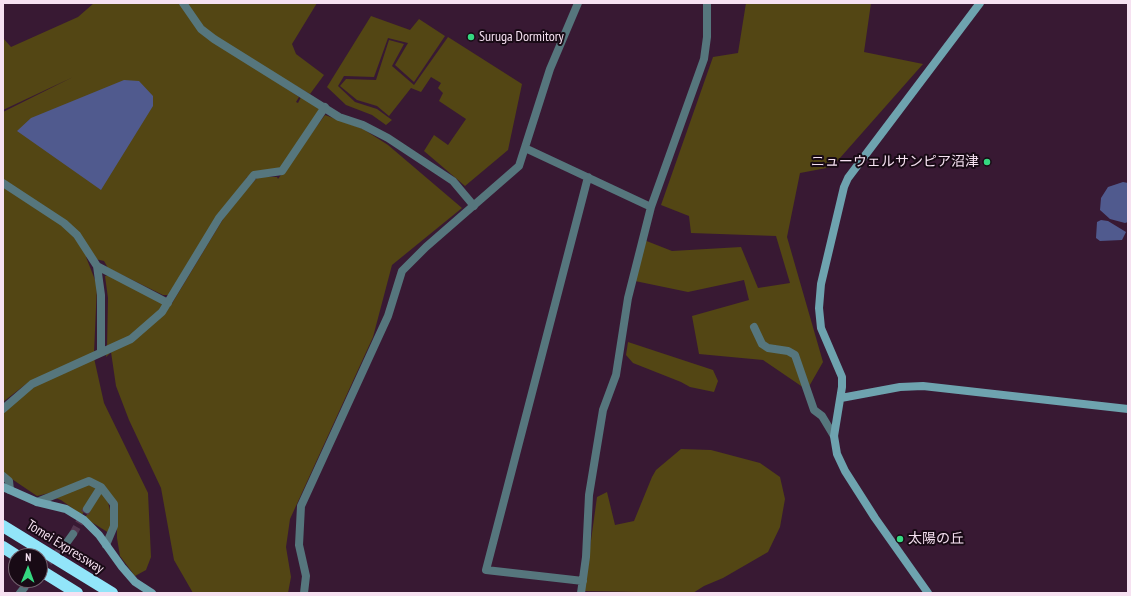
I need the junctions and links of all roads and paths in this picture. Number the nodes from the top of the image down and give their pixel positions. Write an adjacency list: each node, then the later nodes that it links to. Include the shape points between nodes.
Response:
1 (183, 3): 5 (street, via 201,29 214,40)
2 (578, 3): 6 (street, via 550,69)
3 (707, 3): 10 (street, via 704,58)
4 (980, 3): 15 (street, via 848,178 844,187 821,284 819,308 821,328 842,377)
5 (324, 107): 9 (street, via 339,117 363,124 388,138 446,176); 12 (street, via 282,171 254,175 219,218)
6 (525, 148): 7 (street); 9 (street, via 519,166)
7 (588, 177): 10 (street); 29 (street, via 486,570)
8 (3, 183): 11 (street, via 77,234)
9 (474, 206): 33 (street, via 402,271 388,316 301,506 299,545 306,576)
10 (652, 207): 29 (street, via 628,298 616,375 603,410 589,495)
11 (97, 266): 12 (street); 14 (street, via 101,294)
12 (168, 303): 14 (street, via 162,312 131,339)
13 (754, 327): 18 (street, via 762,344 795,355 814,410 822,416)
14 (101, 352): 16 (street, via 32,384)
15 (841, 398): 17 (street, via 900,387 923,386); 18 (street)
16 (3, 409)
17 (1128, 409)
18 (834, 436): 35 (street, via 837,454 845,471)
19 (3, 476): 21 (street, via 9,481)
20 (101, 487): 22 (street, via 89,481); 23 (street); 26 (street, via 114,504 114,526)
21 (6, 489): 22 (street)
22 (37, 502): 26 (street, via 74,513 90,525)
23 (87, 509)
24 (3, 526): 31 (highway, Tomei Expressway)
25 (73, 534): 27 (street)
26 (106, 544): 32 (street, via 135,582)
27 (65, 545)
28 (48, 575): 30 (highway)
29 (583, 581): 34 (street)
30 (77, 593)
31 (112, 593)
32 (152, 593)
33 (304, 593)
34 (582, 593)
35 (928, 593)

